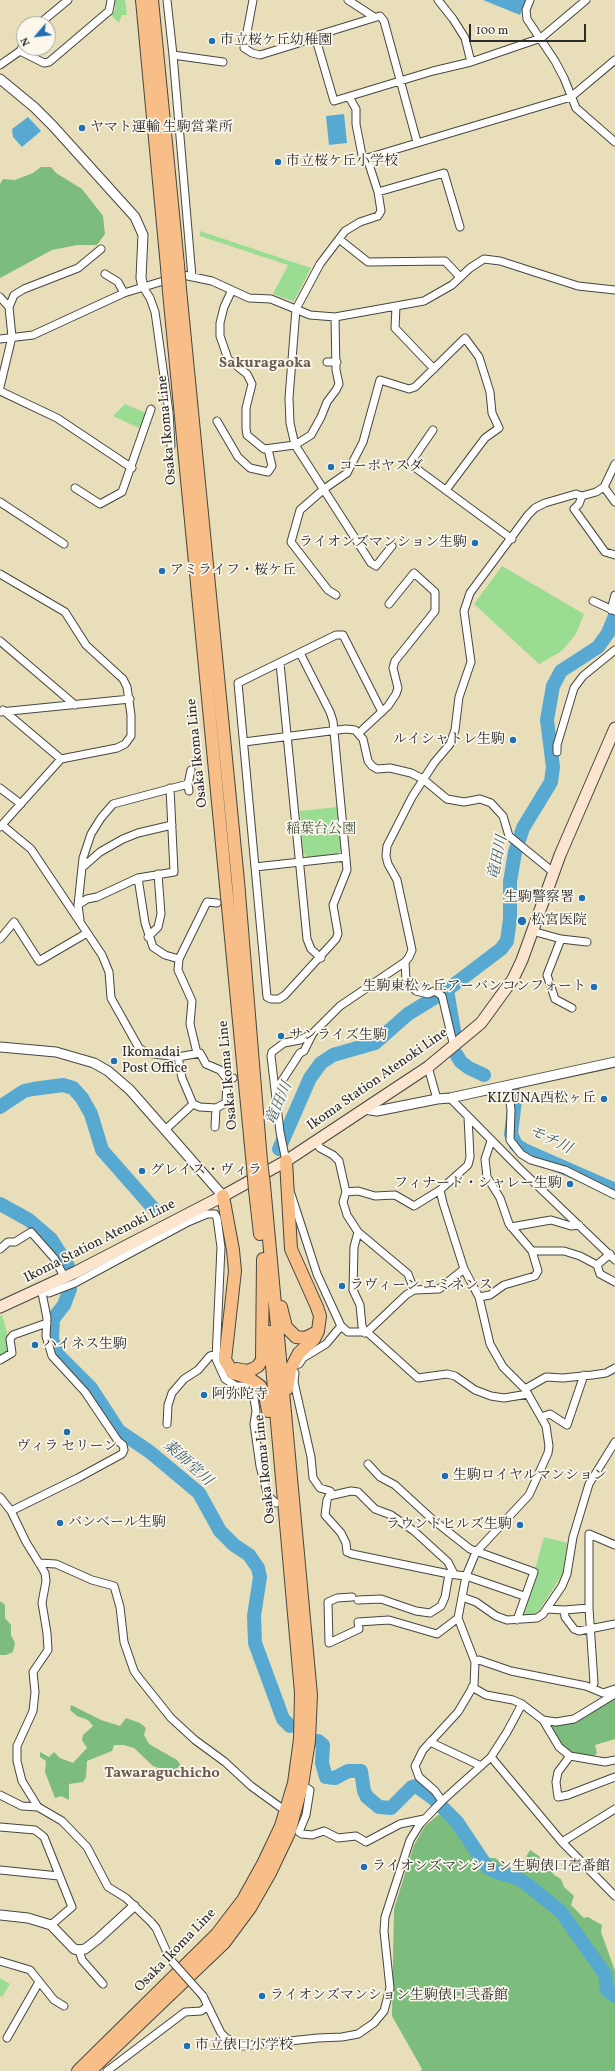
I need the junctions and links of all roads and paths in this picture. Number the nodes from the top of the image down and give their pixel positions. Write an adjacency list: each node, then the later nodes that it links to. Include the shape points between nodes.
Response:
1 (55, 0): 14 (street)
2 (68, 0): 14 (street)
3 (111, 0): 22 (street, via 110,11 49,62 44,63)
4 (135, 0): 23 (main road)
5 (142, 0): 23 (main road, Osaka Ikoma Line)
6 (152, 0): 19 (main road, Osaka Ikoma Line)
7 (158, 0): 19 (main road)
8 (167, 0): 21 (street)
9 (253, 0): 17 (street, via 244,48 252,54 260,55)
10 (348, 0): 16 (street)
11 (438, 0): 26 (street, via 454,19 464,38)
12 (530, 0): 18 (street, via 526,10 527,19)
13 (586, 0): 18 (street)
14 (60, 6): 15 (street)
15 (48, 16)
16 (374, 17): 17 (street); 29 (street, via 380,16 384,21)
17 (315, 36): 30 (street, via 334,101)
18 (541, 38): 26 (street); 31 (street, via 564,78)
19 (155, 43): 39 (main road, Osaka Ikoma Line)
20 (16, 54): 27 (street)
21 (174, 55): 25 (street); 41 (street)
22 (30, 56)
23 (147, 60): 39 (main road, Osaka Ikoma Line)
24 (615, 60): 31 (street)
25 (223, 62)
26 (471, 62): 29 (street)
27 (0, 65)
28 (0, 79): 43 (street, via 53,126 135,217 143,235)
29 (400, 82): 30 (street); 32 (street)
30 (349, 97): 34 (street, via 356,109 362,155)
31 (571, 97): 32 (street); 33 (street, via 576,108)
32 (417, 142): 34 (street)
33 (615, 142)
34 (367, 158): 35 (street)
35 (378, 192): 36 (street, via 444,173); 37 (street, via 380,214 349,228)
36 (460, 227)
37 (339, 239): 42 (street, via 368,262 445,261); 50 (street, via 320,264)
38 (101, 248): 48 (street, via 78,268 14,295)
39 (172, 266): 161 (main road, Osaka Ikoma Line, bridge)
40 (105, 274): 46 (street, via 118,282)
41 (192, 277): 43 (street, via 183,275); 45 (street, via 212,281)
42 (460, 277): 44 (street, via 484,259 500,261 578,286); 49 (street, via 437,295 424,301)
43 (143, 287): 46 (street); 63 (street, via 154,307)
44 (615, 290)
45 (231, 292): 50 (street, via 249,298 271,299); 64 (street, via 224,307 220,336 228,359 247,374 252,384 246,408 247,435 264,449)
46 (124, 293): 52 (street, via 33,335)
47 (0, 297): 48 (street)
48 (9, 307): 52 (street)
49 (396, 307): 51 (street); 56 (street, via 395,328)
50 (296, 309): 51 (street, via 310,315); 62 (street, via 289,398 290,423)
51 (335, 317): 55 (street)
52 (12, 337): 53 (street); 57 (street)
53 (0, 338)
54 (327, 362): 55 (street)
55 (337, 362): 62 (street, via 339,384 336,390 310,435)
56 (434, 369): 69 (street, via 415,387 409,389 380,380 363,442 355,460 347,473); 70 (street, via 465,338 479,357 490,392 492,413 500,428 481,442)
57 (0, 387)
58 (0, 391): 66 (street, via 57,418)
59 (152, 408): 66 (street)
60 (217, 421): 64 (street, via 238,457 250,468 268,472 272,466)
61 (432, 430): 70 (street, via 411,462)
62 (295, 445): 64 (street); 69 (street)
63 (171, 446)
64 (268, 449)
65 (615, 464): 67 (street)
66 (132, 468): 68 (street, via 122,492 100,504)
67 (604, 487): 71 (street); 73 (street)
68 (75, 488)
69 (324, 489): 76 (street, via 371,563 376,566); 79 (street, via 300,510 291,542 328,590)
70 (446, 490): 74 (street)
71 (582, 496): 74 (street, via 576,494 535,508); 77 (street, via 574,509 605,552)
72 (0, 502): 75 (street)
73 (615, 502)
74 (512, 539): 100 (street, via 466,601 464,611 471,662 459,698 455,730 450,744)
75 (64, 544)
76 (392, 546)
77 (615, 555)
78 (0, 574): 88 (street, via 65,612 86,645 123,679)
79 (336, 595)
80 (615, 595): 83 (street)
81 (593, 601): 83 (street)
82 (389, 604): 91 (street, via 414,572 435,592 435,611 395,661 392,668 398,688)
83 (613, 611)
84 (0, 641): 89 (street)
85 (615, 650): 97 (street, via 583,676 574,688)
86 (300, 653): 87 (street); 91 (street, via 336,635 343,635); 93 (street, via 330,712)
87 (280, 663): 95 (street); 96 (street, via 238,683)
88 (130, 700): 89 (street); 98 (street, via 131,736 125,744 117,748)
89 (75, 705): 90 (street)
90 (2, 710): 98 (street)
91 (382, 712): 94 (street)
92 (615, 728): 110 (main road, Ikoma Station Atenoki Line)
93 (334, 731): 94 (street, via 351,729); 95 (street); 106 (street)
94 (359, 733): 100 (street, via 372,766 377,769 404,771)
95 (288, 736): 96 (street); 107 (street)
96 (244, 742): 109 (street)
97 (557, 752)
98 (61, 759): 103 (street)
99 (191, 770): 102 (street, via 188,787)
100 (423, 779): 110 (street, via 447,799 464,802 480,799 491,803 503,816 509,836); 124 (street, via 387,846 386,856 398,880 412,950)
101 (0, 788): 103 (street)
102 (170, 788): 104 (street); 108 (street, via 113,804 91,834)
103 (21, 804): 105 (street)
104 (172, 825): 108 (street, via 123,839 100,852); 111 (street, via 175,870)
105 (1, 826): 115 (street, via 31,849)
106 (346, 857): 107 (street); 122 (street, via 347,870 333,905 338,934)
107 (301, 862): 109 (street); 122 (street, via 307,939 311,949)
108 (82, 867): 114 (street)
109 (256, 867): 122 (street, via 267,997 278,999 285,995)
110 (553, 872): 116 (main road, Ikoma Station Atenoki Line)
111 (158, 874): 112 (street); 118 (street, via 161,914 158,927)
112 (138, 878): 114 (street, via 97,897 86,899); 118 (street)
113 (217, 903): 123 (street, via 207,902)
114 (78, 905): 115 (street)
115 (80, 922): 117 (street)
116 (532, 931): 120 (street); 128 (main road, Ikoma Station Atenoki Line, via 513,979 481,1023)
117 (87, 933): 119 (street, via 39,961 14,922); 130 (street, via 102,955 109,972 111,998 139,1048 147,1053)
118 (148, 937): 123 (street, via 153,947 165,955)
119 (0, 939)
120 (561, 939): 121 (street); 125 (street, via 547,975 554,999)
121 (587, 942)
122 (321, 958)
123 (179, 959): 129 (street, via 178,970 192,1001 190,1024)
124 (405, 962): 126 (street, via 348,999); 128 (street, via 406,980 412,988 424,993 435,991 442,996)
125 (572, 1008)
126 (313, 1033): 133 (street, via 300,1040 284,1043 272,1052); 136 (street, via 304,1051 300,1053)
127 (0, 1047): 144 (street, via 56,1052 94,1064 122,1082)
128 (454, 1047): 132 (main road, Ikoma Station Atenoki Line)
129 (197, 1053): 130 (street); 140 (street, via 200,1053 206,1064 230,1078 226,1104)
130 (178, 1057): 139 (street, via 182,1078)
131 (615, 1062): 135 (street)
132 (428, 1067): 137 (street); 141 (main road, Ikoma Station Atenoki Line)
133 (272, 1075): 134 (street); 136 (street)
134 (264, 1076)
135 (508, 1085): 138 (street); 151 (street, via 511,1110 510,1140 521,1154 531,1160 565,1170)
136 (276, 1090): 147 (street)
137 (437, 1098): 138 (street); 141 (street, via 377,1111)
138 (450, 1098): 142 (street)
139 (193, 1104): 140 (street); 144 (street)
140 (216, 1108): 143 (street)
141 (364, 1109): 146 (main road, Ikoma Station Atenoki Line)
142 (468, 1117): 145 (street); 149 (street, via 468,1165)
143 (215, 1127)
144 (165, 1130): 152 (street)
145 (491, 1141): 155 (street); 156 (street, via 485,1158 486,1173 500,1198)
146 (316, 1142): 147 (main road, Ikoma Station Atenoki Line); 150 (street, via 320,1148 339,1161)
147 (286, 1161): 148 (main road); 152 (main road, Ikoma Station Atenoki Line)
148 (287, 1184): 171 (street, via 317,1274); 172 (main road, via 291,1248 320,1316)
149 (440, 1190): 153 (street); 154 (street)
150 (346, 1192): 153 (street, via 358,1191 376,1196 395,1194 414,1206); 157 (street, via 343,1202 347,1215)
151 (615, 1195)
152 (223, 1196): 164 (main road, Ikoma Station Atenoki Line); 174 (main road, via 235,1271 232,1308)
153 (427, 1198): 154 (street)
154 (443, 1203): 163 (street)
155 (579, 1225): 156 (street, via 570,1226 551,1220); 160 (street)
156 (511, 1227): 159 (street)
157 (358, 1232): 166 (street, via 408,1274); 173 (street, via 354,1247 353,1290 360,1305 362,1326)
158 (0, 1249): 164 (street, via 8,1242 15,1242 31,1232 54,1258)
159 (532, 1251): 162 (street, via 564,1251); 168 (street, via 538,1271 535,1276 504,1285 490,1295)
160 (613, 1256): 162 (street)
161 (266, 1258): 172 (main road, via 290,1333 300,1338); 174 (main road, via 262,1360 258,1366 247,1371 235,1368); 181 (main road, Osaka Ikoma Line); 184 (main road, Osaka Ikoma Line, via 276,1424)
162 (597, 1265): 165 (street, via 600,1274)
163 (464, 1269): 166 (street, via 439,1289); 168 (street)
164 (65, 1278): 167 (main road, Ikoma Station Atenoki Line)
165 (615, 1282)
166 (414, 1290): 173 (street)
167 (45, 1291): 169 (main road, Ikoma Station Atenoki Line); 170 (street); 174 (street, via 75,1284 188,1222 207,1214 215,1214 218,1218 221,1247)
168 (479, 1297): 178 (street, via 490,1344 503,1366)
169 (0, 1307)
170 (47, 1324): 175 (street, via 13,1335 10,1339 12,1353); 188 (street, via 46,1336 52,1356 85,1392 124,1450 122,1454 78,1478)
171 (341, 1326): 173 (street, via 348,1332); 185 (street, via 326,1344 303,1358 298,1364 294,1378 312,1457 313,1478 320,1488)
172 (318, 1332): 181 (main road, via 299,1353 290,1370 286,1392)
173 (366, 1332): 178 (street, via 418,1378 446,1374 455,1376 475,1390 504,1398)
174 (220, 1353): 180 (street, via 210,1356 172,1393 168,1405); 184 (main road, via 233,1372 257,1382 263,1391); 187 (street, via 219,1368 225,1379 236,1386 247,1386 253,1392 256,1411 254,1424 260,1466 268,1496)
175 (0, 1360)
176 (615, 1368): 177 (street, via 606,1373)
177 (584, 1375): 178 (street, via 546,1377); 179 (street, via 567,1424 550,1414)
178 (527, 1392): 179 (street)
179 (541, 1417): 190 (street, via 548,1433 549,1446 534,1485 514,1512)
180 (168, 1424)
181 (286, 1424): 216 (main road, Osaka Ikoma Line, via 311,1695 309,1741)
182 (615, 1442): 197 (street, via 589,1484 573,1537 567,1574)
183 (368, 1464): 190 (street, via 380,1477 395,1485 456,1539)
184 (282, 1477): 238 (main road, Osaka Ikoma Line, via 301,1693 300,1739 294,1783 281,1826 243,1900 217,1934)
185 (332, 1494): 192 (street, via 358,1492 375,1509 391,1515 414,1531 448,1562); 192 (street, via 327,1500 325,1515 341,1533 346,1542 347,1552)
186 (0, 1497): 188 (street)
187 (276, 1503)
188 (11, 1511): 191 (street)
189 (615, 1545): 196 (street, via 589,1534)
190 (476, 1552): 193 (street); 194 (street, via 534,1572)
191 (39, 1563): 219 (street, via 46,1581 42,1603 48,1650 33,1672 33,1711 17,1746 17,1761 22,1781); 220 (street, via 56,1564 114,1586 120,1607 124,1642 139,1678 171,1718 195,1740)
192 (452, 1574): 193 (street); 199 (street, via 441,1606 430,1613 381,1599 337,1598 328,1602 329,1643 359,1629 358,1622 389,1620 437,1634)
193 (466, 1576): 194 (street); 195 (street)
194 (524, 1596): 200 (street)
195 (462, 1597): 199 (street); 200 (street, via 476,1602 496,1616)
196 (589, 1608): 198 (street); 202 (street)
197 (547, 1609): 198 (street); 200 (street, via 537,1618)
198 (564, 1610): 202 (street, via 565,1617 574,1630)
199 (458, 1618): 203 (street)
200 (517, 1620)
201 (615, 1624): 202 (street)
202 (590, 1628): 205 (street, via 594,1683)
203 (474, 1662): 204 (street, via 476,1670); 205 (street, via 479,1660 511,1671)
204 (472, 1687): 208 (street, via 486,1695); 210 (street, via 458,1712)
205 (592, 1688): 206 (street, via 603,1693)
206 (615, 1688)
207 (615, 1694): 209 (street, via 574,1719 556,1722)
208 (522, 1704): 209 (street); 212 (street)
209 (543, 1720): 211 (street, via 559,1747)
210 (430, 1742): 214 (street); 218 (street, via 417,1762 415,1770)
211 (570, 1756): 213 (street, via 605,1762); 215 (street, via 558,1772 558,1797)
212 (491, 1757): 214 (street); 224 (street)
213 (615, 1760)
214 (481, 1766): 218 (street)
215 (615, 1777)
216 (302, 1785): 222 (street, via 310,1790 299,1832 308,1836 324,1831 336,1837 353,1836 366,1842 400,1824); 239 (main road, Osaka Ikoma Line, via 289,1833 250,1908 224,1943)
217 (0, 1795): 219 (street, via 22,1806)
218 (442, 1801): 222 (street)
219 (38, 1807): 228 (street, via 62,1821 76,1834 91,1853 108,1886)
220 (280, 1807)
221 (615, 1809): 224 (street)
222 (424, 1819): 236 (street, via 406,1849 385,1917 390,1988 384,2011 374,2023 358,2034 342,2037 242,2046 221,2033)
223 (0, 1827): 226 (street, via 35,1830 44,1837)
224 (562, 1842): 227 (street)
225 (0, 1870): 226 (street)
226 (59, 1876): 230 (street, via 72,1908)
227 (615, 1896)
228 (134, 1906): 231 (street, via 98,1939 85,1949); 236 (street, bridge, via 156,1928 170,1959 203,1996)
229 (0, 1915): 230 (street, via 28,1918)
230 (51, 1925): 231 (street, via 74,1949)
231 (79, 1950): 234 (street, via 82,1960)
232 (0, 1962): 233 (street, via 30,1970)
233 (39, 1982): 235 (street, via 54,2000); 237 (street)
234 (103, 1984)
235 (64, 2006)
236 (208, 2006): 240 (street, via 201,2011 185,2012)
237 (8, 2038)
238 (78, 2071)
239 (90, 2071)
240 (107, 2071)

